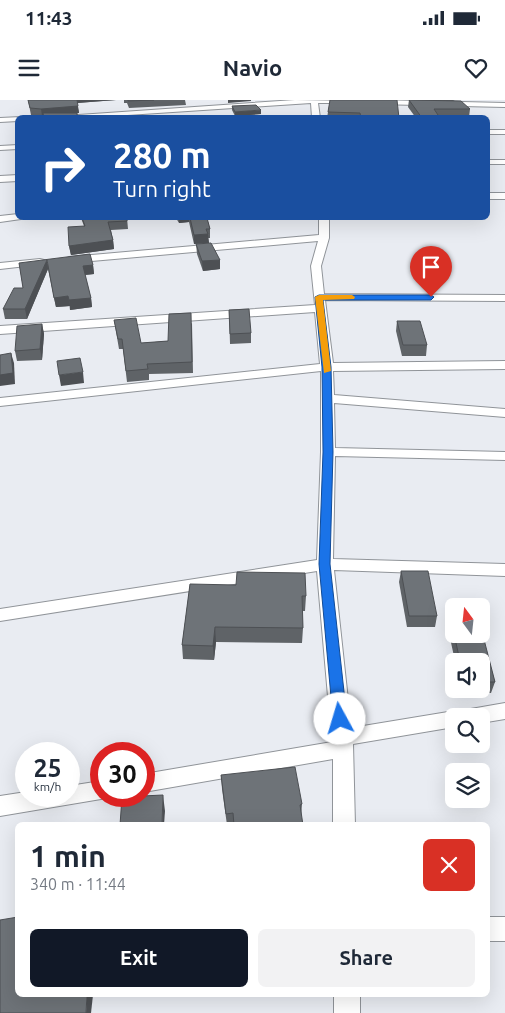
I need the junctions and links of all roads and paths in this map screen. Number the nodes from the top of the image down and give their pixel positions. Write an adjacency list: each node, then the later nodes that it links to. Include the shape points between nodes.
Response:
1 (313, 100): 2 (street); 5 (street); 6 (street)
2 (361, 102)
3 (371, 102): 4 (street)
4 (505, 104)
5 (84, 115)
6 (316, 115)
7 (15, 119): 8 (street)
8 (0, 120)
9 (490, 132): 10 (street)
10 (505, 132)
11 (15, 147): 12 (street)
12 (0, 148)
13 (490, 162): 14 (street)
14 (505, 162)
15 (15, 178): 16 (street)
16 (0, 179)
17 (490, 196): 18 (street)
18 (505, 196)
19 (15, 217): 20 (street)
20 (0, 219)
21 (324, 220): 22 (street)
22 (324, 238): 23 (street); 25 (street, via 316,266)
23 (0, 266)
24 (505, 298): 25 (street)
25 (320, 303): 26 (street); 28 (street)
26 (0, 330)
27 (505, 365): 28 (street)
28 (327, 367): 29 (street); 30 (street)
29 (326, 398): 31 (street); 32 (street)
30 (0, 402)
31 (505, 413)
32 (328, 452): 33 (street); 34 (street)
33 (505, 456)
34 (325, 564): 35 (street); 36 (street); 40 (street)
35 (505, 570)
36 (0, 615)
37 (505, 711): 38 (street)
38 (490, 713)
39 (445, 721): 40 (street)
40 (342, 744): 41 (street); 44 (street)
41 (155, 781)
42 (15, 804): 43 (street)
43 (0, 806)
44 (344, 822)
45 (490, 929): 46 (street)
46 (505, 929)
47 (347, 997): 48 (street)
48 (347, 1013)

